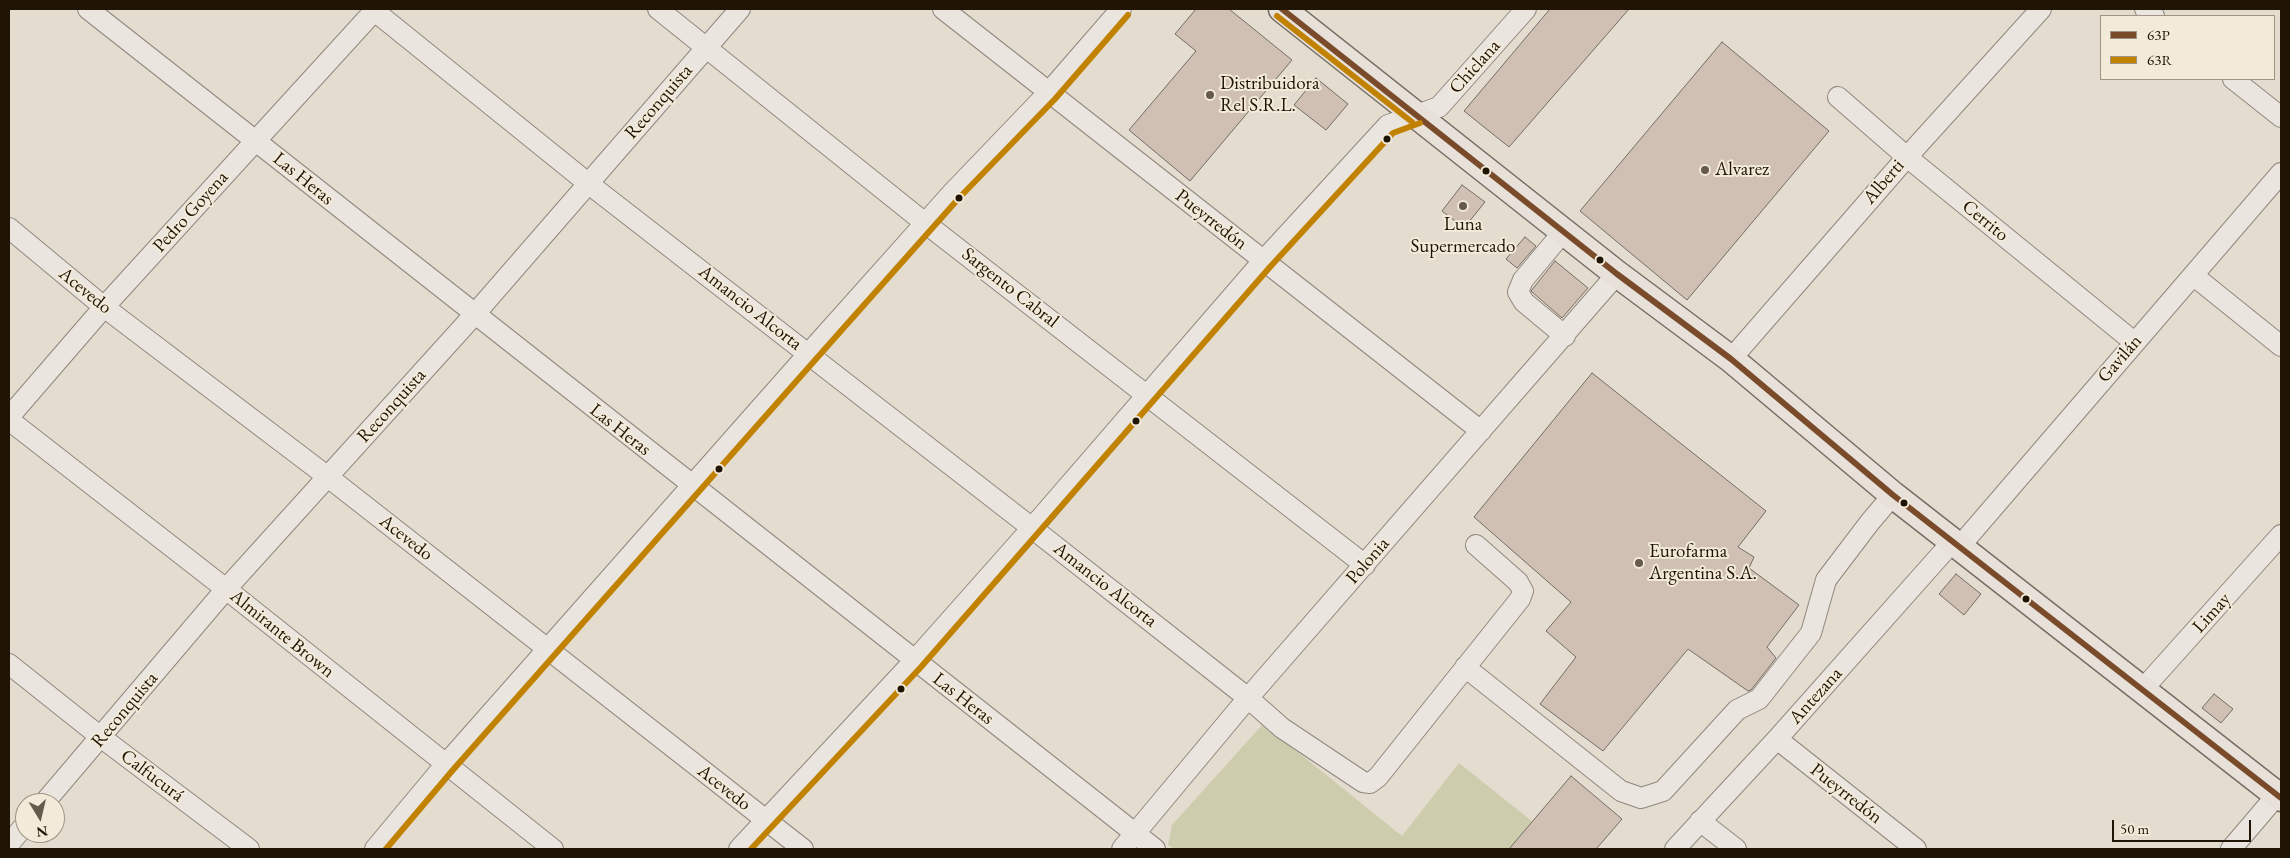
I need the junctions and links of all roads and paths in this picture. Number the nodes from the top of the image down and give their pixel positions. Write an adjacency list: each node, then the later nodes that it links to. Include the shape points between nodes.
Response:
1 (88, 9): 16 (street, Las Heras)
2 (374, 9): 16 (street, Pedro Goyena); 19 (street, Amancio Alcorta)
3 (658, 9): 10 (street, Sargento Cabral)
4 (740, 9): 10 (street, Reconquista)
5 (942, 9): 12 (street, Pueyrredón)
6 (1121, 9): 12 (street)
7 (1282, 9): 14 (main road)
8 (1526, 9): 14 (street, Chiclana, via 1439,107)
9 (2041, 9): 17 (street, Alberti)
10 (706, 47): 19 (street, Reconquista); 20 (street, Sargento Cabral)
11 (2234, 80): 15 (street)
12 (1048, 93): 20 (street); 23 (street, Pueyrredón)
13 (1838, 96): 17 (street, Cerrito)
14 (1418, 115): 22 (main road); 23 (street, Chiclana, via 1388,126)
15 (2281, 117)
16 (256, 141): 26 (street, Pedro Goyena); 27 (street, Las Heras)
17 (1907, 157): 29 (street, Cerrito); 32 (street, Alberti)
18 (2281, 173): 25 (street, Gavilán)
19 (589, 184): 27 (street, Reconquista); 31 (street, Amancio Alcorta)
20 (925, 223): 31 (street); 33 (street, Sargento Cabral)
21 (9, 228): 26 (street, Acevedo)
22 (1564, 232): 24 (main road); 28 (street, via 1523,280 1518,292 1524,302)
23 (1263, 261): 33 (street, Chiclana); 35 (street, Pueyrredón)
24 (1617, 274): 28 (street, Polonia); 32 (main road)
25 (2194, 276): 29 (street, Gavilán); 30 (street)
26 (104, 307): 34 (street, Pedro Goyena); 36 (street, Acevedo)
27 (474, 315): 36 (street, Reconquista); 37 (street, Las Heras)
28 (1565, 336): 35 (street, Polonia)
29 (2134, 342): 41 (street, Gavilán)
30 (2281, 346)
31 (809, 353): 37 (street); 39 (street, Amancio Alcorta)
32 (1731, 359): 38 (main road)
33 (1148, 395): 39 (street, Chiclana); 43 (street, Sargento Cabral)
34 (9, 419): 44 (street, Almirante Brown)
35 (1481, 431): 43 (street, Polonia)
36 (328, 477): 44 (street, Reconquista); 45 (street, Acevedo)
37 (692, 486): 45 (street); 46 (street, Las Heras)
38 (1894, 495): 41 (main road); 48 (street, via 1826,580 1811,633 1759,699 1737,710 1663,791 1642,798 1621,791)
39 (1032, 528): 46 (street, Chiclana); 50 (street, Amancio Alcorta)
40 (2281, 535): 49 (street, Limay)
41 (1957, 543): 49 (main road); 52 (street, Antezana)
42 (1476, 545): 48 (street, via 1518,582 1523,591)
43 (1365, 565): 50 (street, Polonia)
44 (226, 589): 51 (street, Reconquista); 53 (street, Almirante Brown)
45 (546, 649): 53 (street); 56 (street, Acevedo)
46 (914, 660): 56 (street, Chiclana); 58 (street, Las Heras)
47 (9, 664): 51 (street, Calfucurá)
48 (1465, 667): 50 (street, Amancio Alcorta, via 1370,783 1363,782 1282,728)
49 (2142, 690): 55 (main road)
50 (1248, 698): 58 (street, Polonia)
51 (102, 738): 54 (street, Reconquista); 59 (street, Calfucurá)
52 (1777, 739): 57 (street, Antezana); 68 (street, Pueyrredón)
53 (445, 765): 60 (street); 61 (street, Almirante Brown)
54 (53, 793)
55 (2279, 797): 69 (street)
56 (765, 819): 62 (street, Chiclana); 63 (street, Acevedo)
57 (1700, 821): 66 (street, Antezana); 67 (street)
58 (1135, 834): 64 (street, Polonia); 65 (street, Las Heras)
59 (249, 849)
60 (375, 849)
61 (553, 849)
62 (739, 849)
63 (802, 849)
64 (1122, 849)
65 (1155, 849)
66 (1675, 849)
67 (1736, 849)
68 (1916, 849)
69 (2231, 849)

